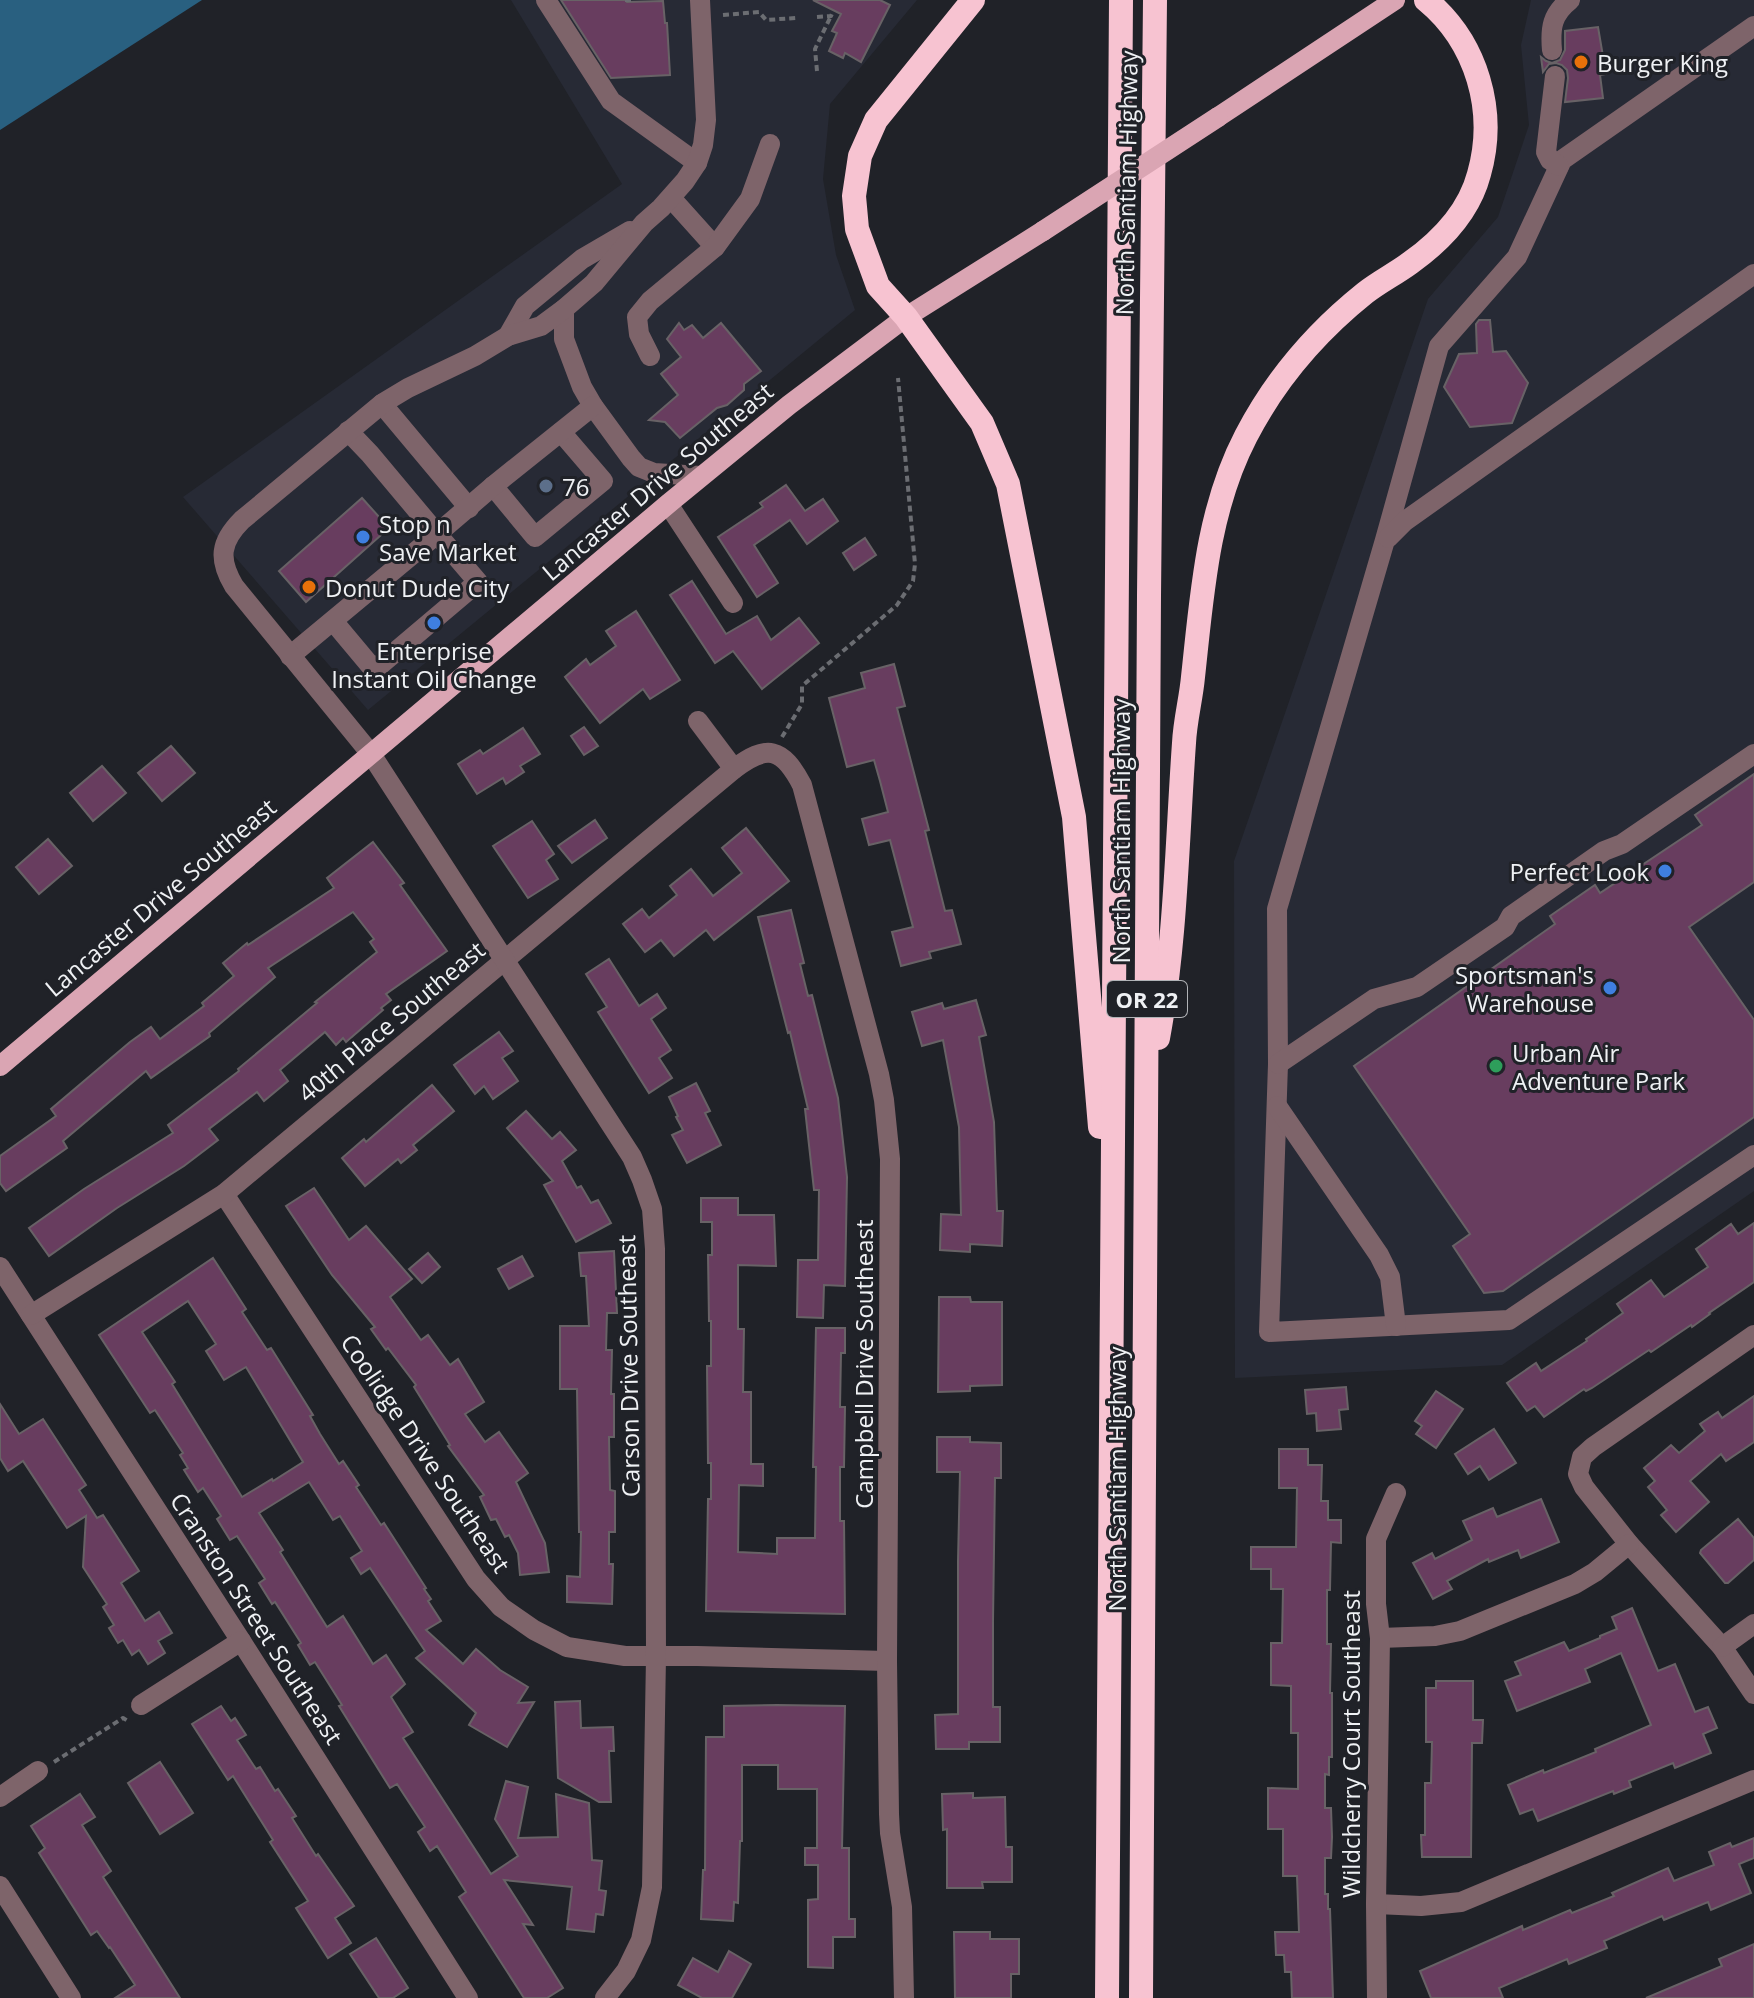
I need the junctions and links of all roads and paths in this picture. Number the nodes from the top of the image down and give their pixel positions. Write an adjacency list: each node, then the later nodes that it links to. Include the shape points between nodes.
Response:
1 (546, 0): 19 (street, via 611,101)
2 (625, 0): 3 (path)
3 (633, 0)
4 (700, 0): 19 (street, via 706,120)
5 (973, 0): 26 (highway, via 876,120 860,156 854,196 857,229 878,286)
6 (1121, 0): 56 (highway, North Santiam Highway / OR 22)
7 (1155, 0): 51 (highway, North Santiam Highway / OR 22)
8 (1395, 0): 26 (main road, Lancaster Drive Southeast, bridge)
9 (1426, 0): 51 (highway, via 1466,47 1477,73 1486,123 1481,166 1470,198 1445,235 1366,293 1309,344 1273,389 1222,493 1199,609 1184,738 1167,991)
10 (1570, 0): 15 (street, via 1551,24)
11 (723, 15): 13 (path, via 759,12 766,20)
12 (817, 17): 16 (path, via 832,13 815,49)
13 (796, 18)
14 (1754, 26): 20 (street)
15 (1552, 50)
16 (817, 71)
17 (1555, 76): 20 (street, via 1546,152)
18 (770, 144): 23 (street, via 750,199)
19 (697, 163): 21 (street)
20 (1559, 166): 39 (street, via 1517,257 1439,346)
21 (671, 198): 22 (street); 23 (street)
22 (644, 223): 25 (street, via 594,283); 27 (street, via 582,259 525,306)
23 (715, 247): 28 (street, via 637,317)
24 (1754, 274): 39 (street)
25 (564, 309): 27 (street, via 541,326); 31 (street, via 564,339)
26 (906, 317): 34 (main road, Lancaster Drive Southeast); 56 (highway, via 982,423 1008,484 1074,817)
27 (508, 336): 30 (street)
28 (650, 356)
29 (898, 378): 44 (path, via 913,581 897,605 802,686 802,704)
30 (382, 404): 32 (street); 37 (street)
31 (593, 406): 33 (street); 34 (street, via 639,467)
32 (348, 431): 38 (street); 42 (street, Carson Drive Southeast, via 225,540 227,575)
33 (561, 432): 35 (street); 35 (street, via 603,481 535,537)
34 (701, 476): 36 (main road, Lancaster Drive Southeast)
35 (493, 486): 37 (street)
36 (668, 504): 40 (street); 45 (main road, Lancaster Drive Southeast)
37 (469, 508): 38 (street)
38 (437, 534): 41 (street); 41 (street, via 478,582 374,670)
39 (1385, 540): 49 (street, via 1277,909)
40 (733, 603)
41 (333, 621): 42 (street)
42 (290, 656): 45 (street, Carson Drive Southeast)
43 (698, 721): 47 (street)
44 (772, 752): 47 (street, 40th Place Southeast, via 761,752); 67 (street, Campbell Drive Southeast, via 785,760 802,785 884,1100 890,1159)
45 (371, 754): 48 (street, Carson Drive Southeast); 50 (main road, Lancaster Drive Southeast)
46 (1754, 754): 49 (street, via 1604,851 1417,987 1374,999)
47 (734, 769): 48 (street, 40th Place Southeast)
48 (505, 959): 54 (street, 40th Place Southeast); 66 (street, Carson Drive Southeast, via 632,1157 652,1209)
49 (1278, 1064): 52 (street)
50 (0, 1066)
51 (1146, 1103): 81 (highway, North Santiam Highway / OR 22)
52 (1277, 1106): 58 (street, via 1379,1255 1390,1277); 58 (street, via 1269,1332)
53 (1754, 1155): 58 (street, via 1509,1320)
54 (224, 1194): 57 (street, 40th Place Southeast); 66 (street, Coolidge Drive Southeast, via 476,1579 501,1607 567,1647)
55 (0, 1267): 57 (street, Cranston Street Southeast)
56 (1113, 1278): 80 (highway, North Santiam Highway / OR 22)
57 (31, 1315): 64 (street, Cranston Street Southeast)
58 (1396, 1326)
59 (1754, 1335): 61 (street, via 1582,1457 1578,1474 1584,1487)
60 (1396, 1493): 63 (street, Wildcherry Court Southeast, via 1376,1539)
61 (1629, 1544): 63 (street, via 1575,1584 1460,1631); 65 (street)
62 (1754, 1624): 65 (street)
63 (1380, 1638): 75 (street, Wildcherry Court Southeast)
64 (241, 1641): 69 (street); 77 (street, Cranston Street Southeast)
65 (1722, 1647): 68 (street)
66 (656, 1657): 67 (street, Coolidge Drive Southeast); 78 (street, Carson Drive Southeast, via 652,1887 641,1940)
67 (887, 1661): 79 (street, Campbell Drive Southeast, via 889,1814 902,1907)
68 (1754, 1694)
69 (141, 1705)
70 (123, 1718): 71 (path)
71 (38, 1771): 73 (street)
72 (1754, 1780): 75 (street, via 1461,1902)
73 (0, 1797)
74 (0, 1886): 76 (street)
75 (1376, 1904): 82 (street, Wildcherry Court Southeast)
76 (71, 1998)
77 (468, 1998)
78 (605, 1998)
79 (904, 1998)
80 (1107, 1998)
81 (1141, 1998)
82 (1377, 1998)

